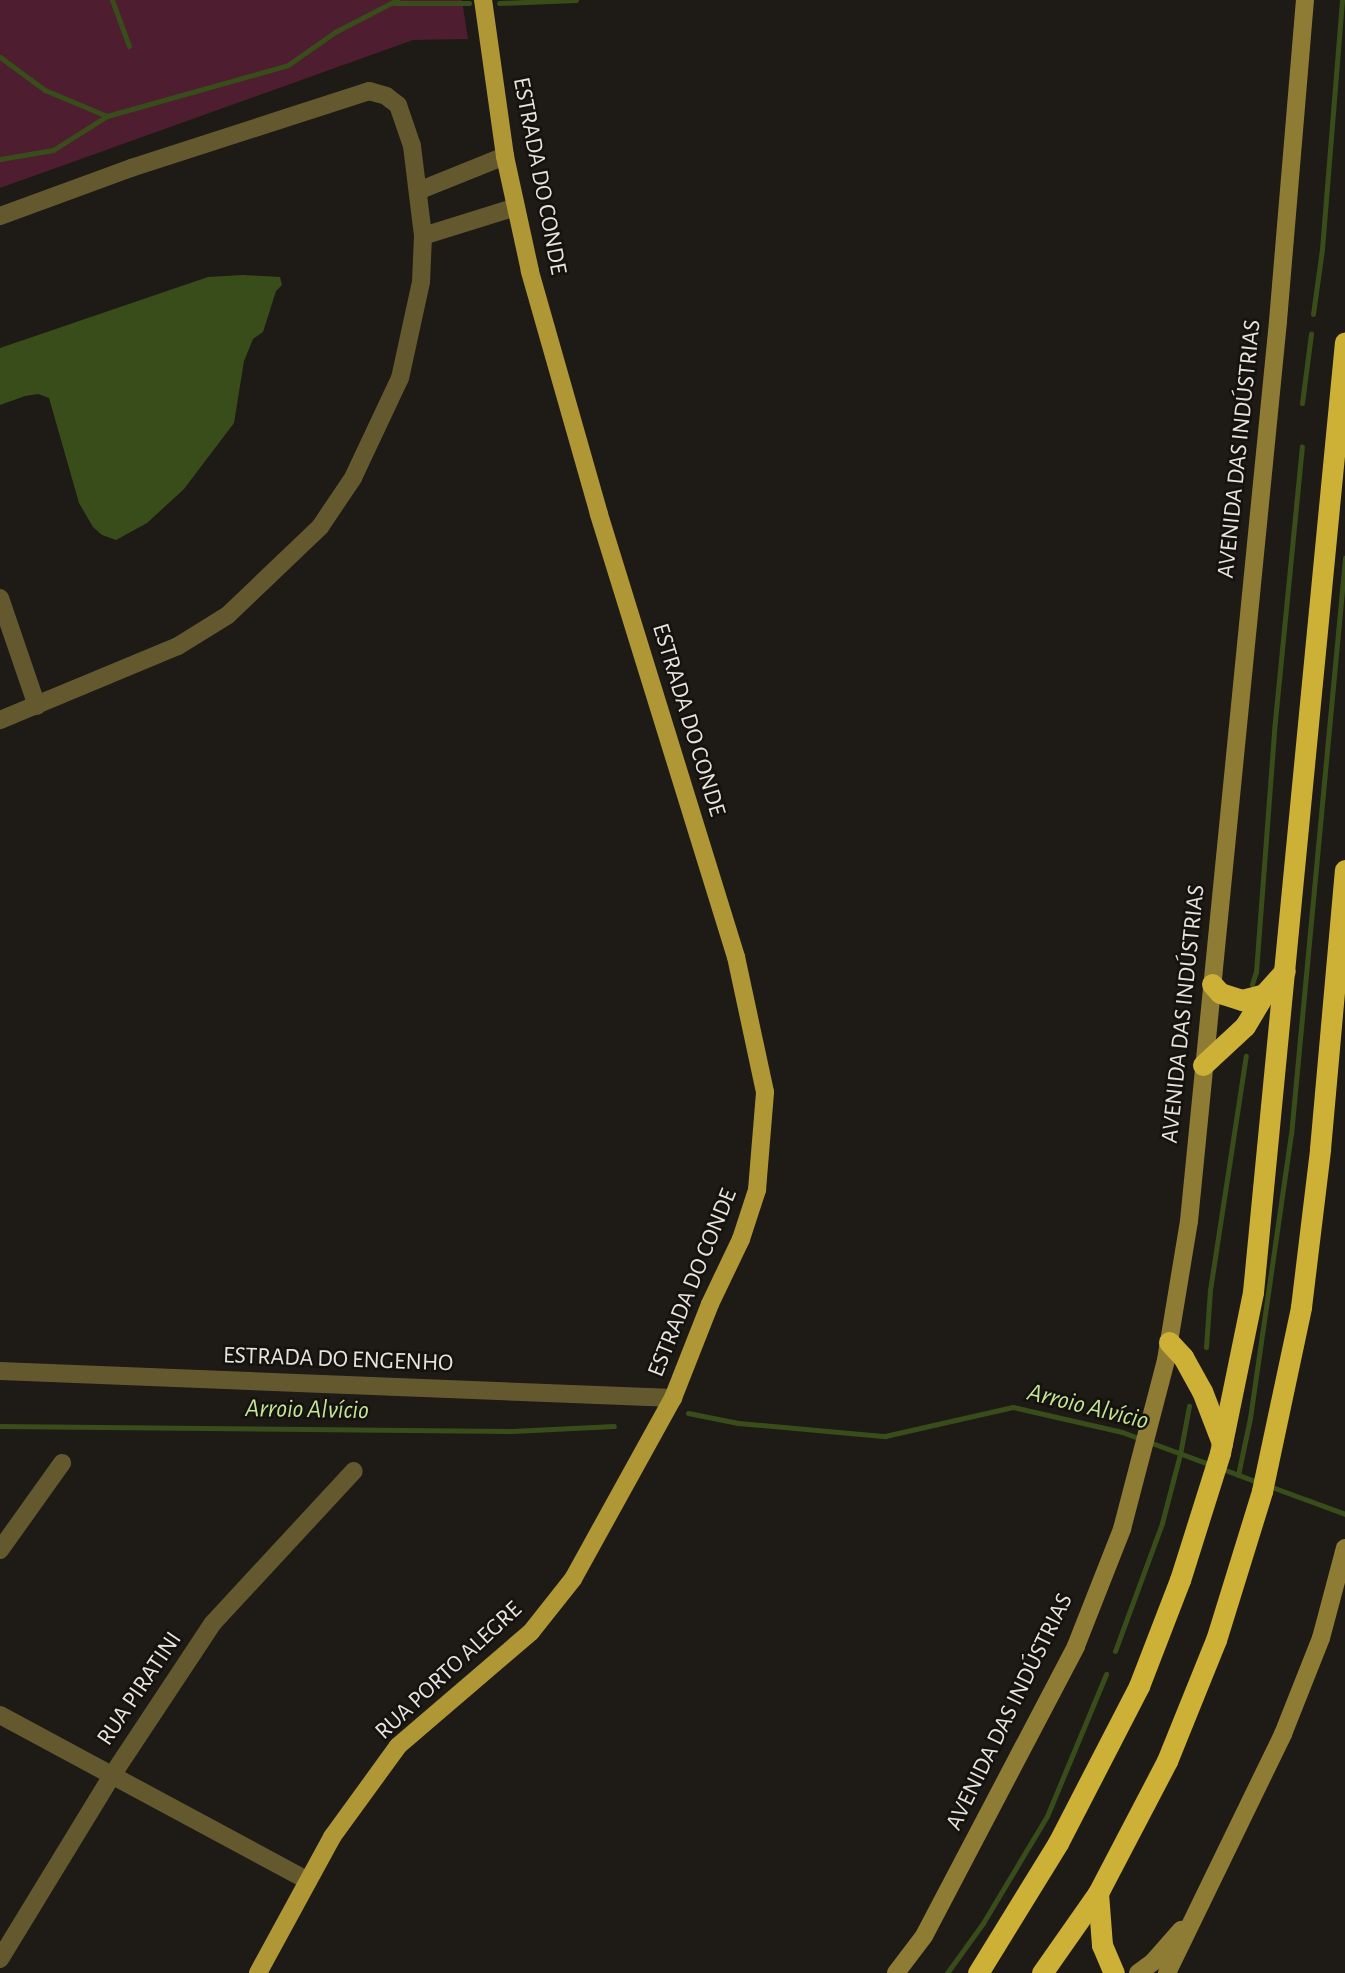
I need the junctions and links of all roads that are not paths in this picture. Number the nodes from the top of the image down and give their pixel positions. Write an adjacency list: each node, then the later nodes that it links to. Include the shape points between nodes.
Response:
1 (484, 0): 3 (main road, ESTRADA DO CONDE)
2 (1304, 0): 14 (main road, AVENIDA DAS INDÚSTRIAS, via 1279,321)
3 (505, 156): 4 (street); 5 (main road, ESTRADA DO CONDE)
4 (418, 191): 6 (street, via 412,146 398,105 369,90); 7 (street)
5 (516, 207): 7 (street); 19 (main road, ESTRADA DO CONDE, via 599,514 736,957 765,1092 757,1190 741,1239)
6 (0, 216)
7 (423, 236): 10 (street, via 421,282 400,379 353,478 320,527 228,615 178,646)
8 (1345, 342): 13 (highway)
9 (0, 598): 10 (street)
10 (37, 706): 11 (street)
11 (0, 720)
12 (1345, 870): 29 (highway, via 1301,1307 1270,1462 1216,1640 1167,1761)
13 (1285, 971): 15 (highway); 21 (highway, via 1253,1292)
14 (1212, 984): 15 (highway, via 1230,998 1253,999); 16 (main road, AVENIDA DAS INDÚSTRIAS)
15 (1264, 994): 16 (highway, via 1245,1026)
16 (1203, 1066): 17 (main road, AVENIDA DAS INDÚSTRIAS, via 1189,1221)
17 (1169, 1342): 21 (highway, via 1202,1391); 33 (main road, AVENIDA DAS INDÚSTRIAS, via 1122,1529 1076,1646 924,1936)
18 (0, 1371): 19 (street, ESTRADA DO ENGENHO)
19 (673, 1398): 20 (main road, ESTRADA DO CONDE)
20 (649, 1440): 28 (main road, RUA PORTO ALEGRE, via 573,1579 531,1632 398,1746 332,1838)
21 (1221, 1448): 34 (highway, via 1180,1580 1139,1686 1058,1843)
22 (62, 1463): 25 (street)
23 (355, 1471): 27 (street, RUA PIRATINI, via 213,1623)
24 (1345, 1548): 30 (main road, via 1321,1638 1283,1734)
25 (0, 1550)
26 (0, 1715): 27 (street)
27 (113, 1774): 28 (street); 31 (street, RUA PIRATINI)
28 (308, 1881): 32 (main road, RUA PORTO ALEGRE)
29 (1098, 1893): 35 (highway); 36 (highway, via 1102,1945)
30 (1195, 1914): 37 (main road); 38 (main road)
31 (0, 1959)
32 (258, 1973)
33 (896, 1973)
34 (978, 1973)
35 (1042, 1973)
36 (1114, 1973)
37 (1138, 1973)
38 (1167, 1973)

